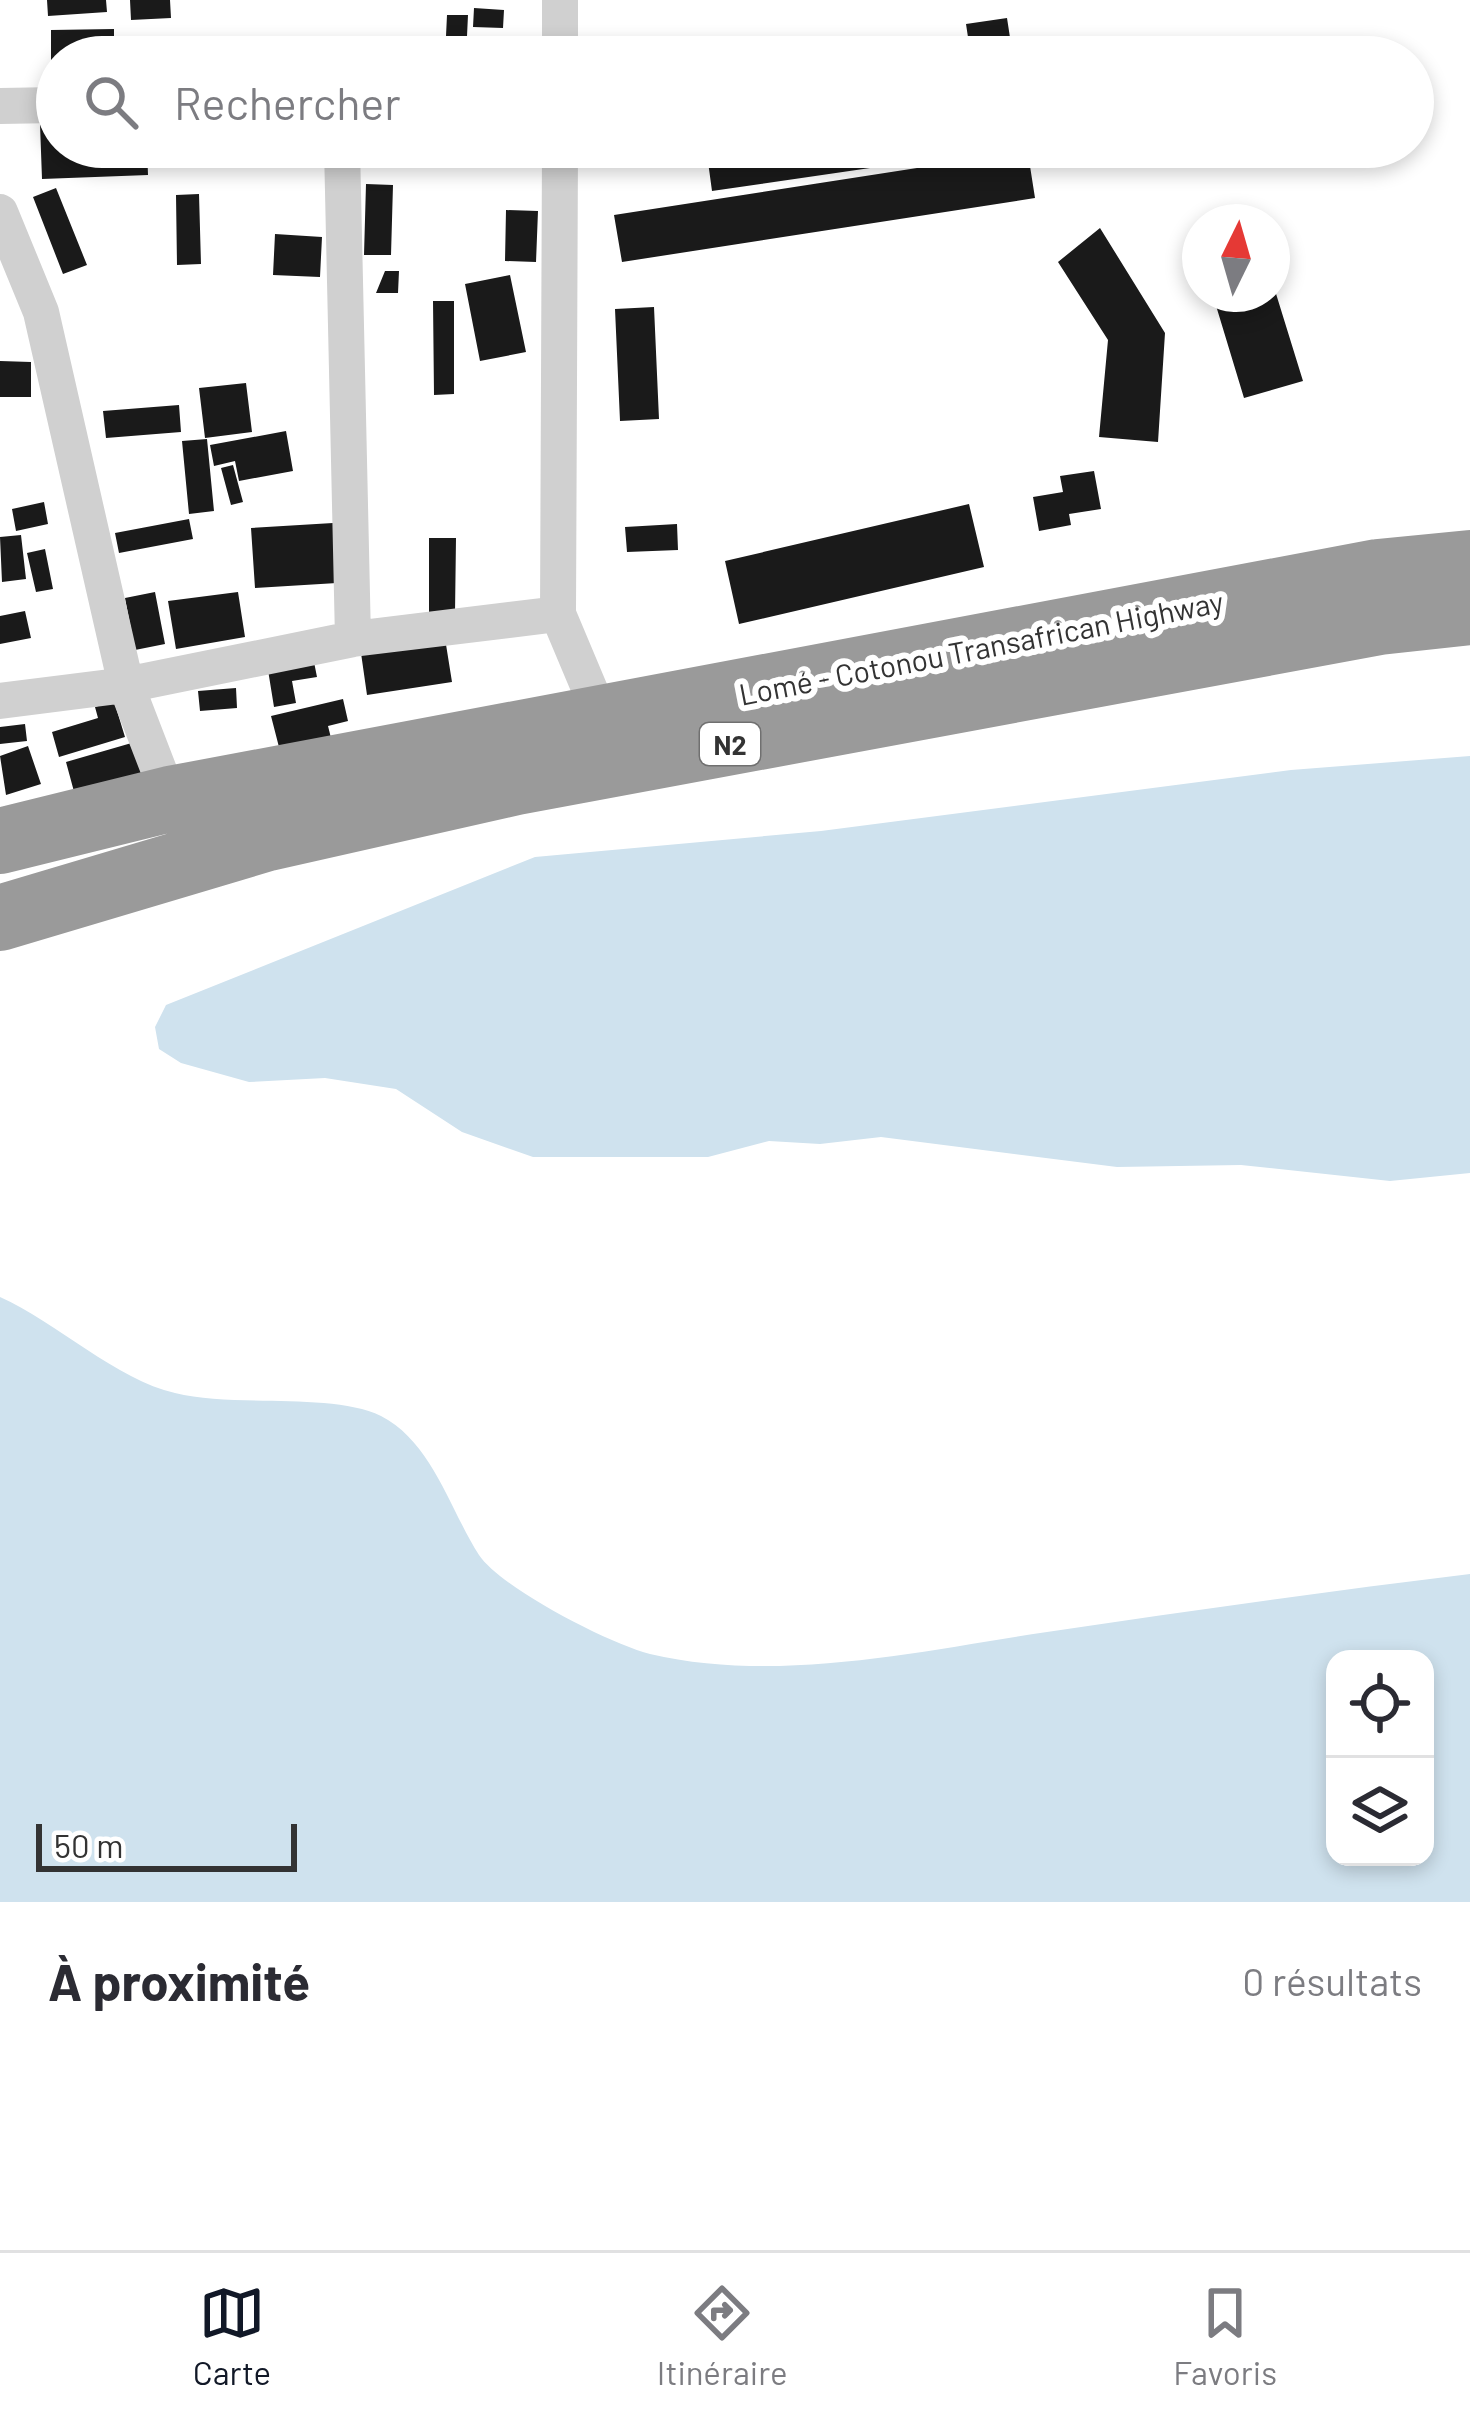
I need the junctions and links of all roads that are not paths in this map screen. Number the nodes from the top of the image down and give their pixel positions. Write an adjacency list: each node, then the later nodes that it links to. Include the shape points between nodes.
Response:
1 (560, 0): 2 (street)
2 (560, 36)
3 (36, 105): 4 (street)
4 (0, 106)
5 (342, 168): 11 (street)
6 (560, 168): 10 (street)
7 (0, 212): 12 (street, via 41,312)
8 (1470, 563): 14 (highway, Lomé - Cotonou Transafrican Highway / N2, via 1378,572)
9 (1470, 612): 14 (highway, N2)
10 (558, 614): 11 (street); 14 (street)
11 (352, 639): 12 (street)
12 (126, 685): 13 (street); 15 (street)
13 (0, 701)
14 (609, 742): 15 (highway, Lomé - Cotonou Transafrican Highway / N2); 17 (highway, N2)
15 (170, 799): 16 (highway, Lomé - Cotonou Transafrican Highway / N2)
16 (0, 841)
17 (0, 918)

